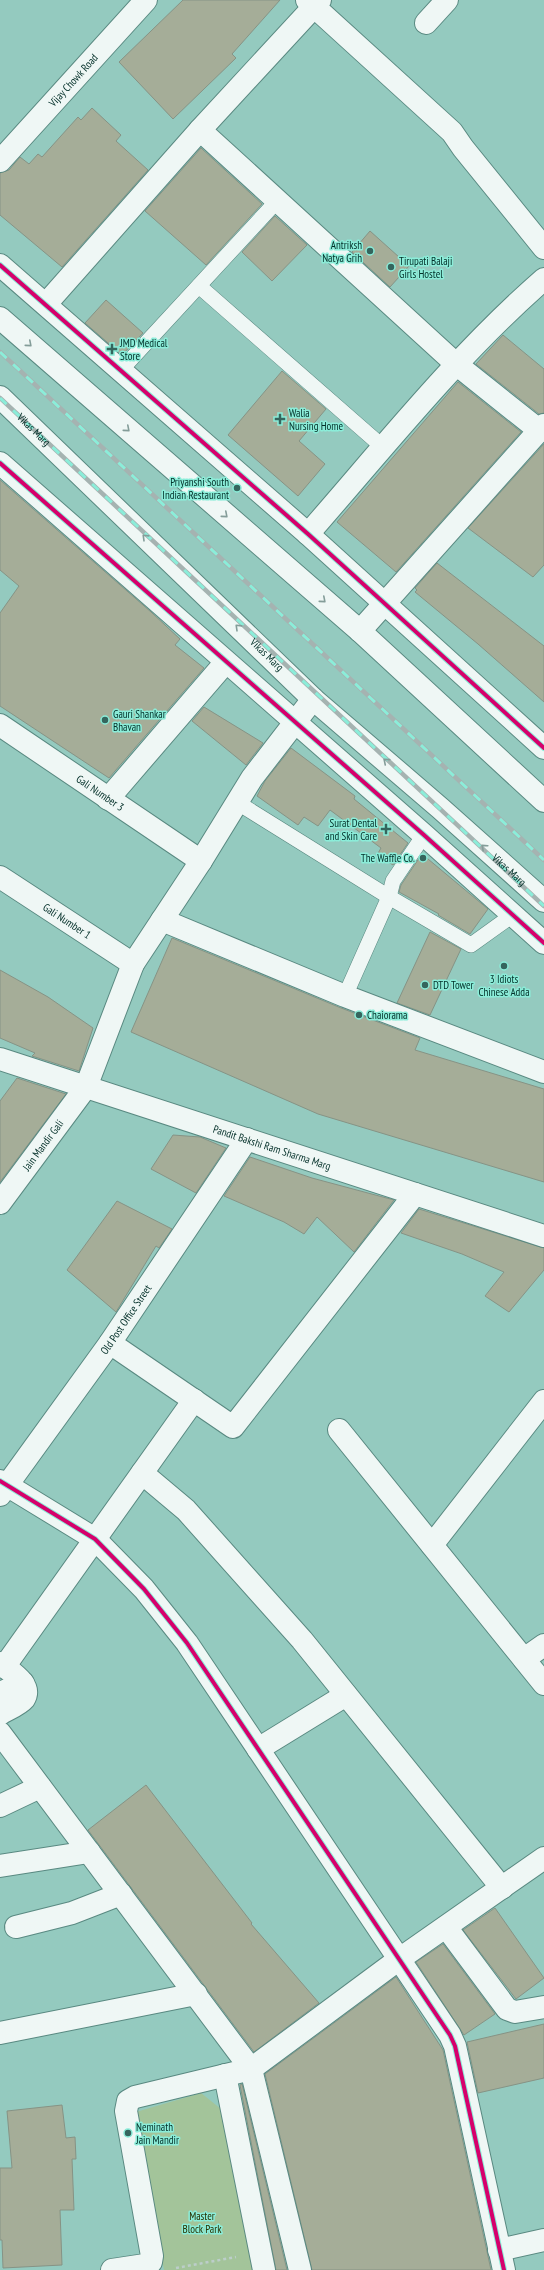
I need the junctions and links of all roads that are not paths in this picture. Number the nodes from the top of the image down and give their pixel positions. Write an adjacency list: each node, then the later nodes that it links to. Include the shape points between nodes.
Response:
1 (146, 0): 6 (street, Vijay Chowk Road)
2 (447, 0): 4 (street)
3 (313, 2): 5 (street); 8 (street, via 452,132)
4 (426, 23)
5 (200, 130): 7 (street); 12 (street)
6 (0, 161)
7 (277, 201): 11 (lane); 14 (street)
8 (544, 248)
9 (0, 265): 12 (street)
10 (544, 279): 14 (street, via 501,316)
11 (199, 286): 15 (lane); 18 (lane)
12 (46, 304): 15 (street)
13 (0, 318): 22 (street, one-way to 22)
14 (456, 364): 17 (street); 18 (street)
15 (121, 370): 20 (street)
16 (0, 397): 24 (street, Vikas Marg, one-way to 16)
17 (542, 428): 21 (street)
18 (384, 448): 20 (street)
19 (0, 464): 23 (street)
20 (308, 534): 21 (street)
21 (385, 602): 22 (street); 27 (street)
22 (360, 631): 29 (street)
23 (225, 663): 25 (street); 28 (street)
24 (313, 699): 25 (street, Jain Mandir Gali); 35 (street, Vikas Marg, one-way to 24)
25 (294, 723): 30 (street, Jain Mandir Gali, via 252,778); 31 (street)
26 (0, 725): 28 (street, Gali Number 3)
27 (544, 748)
28 (108, 799): 32 (street, Gali Number 3)
29 (544, 801)
30 (238, 803): 32 (street, Jain Mandir Gali); 34 (lane)
31 (424, 835): 34 (lane, via 393,881); 36 (street)
32 (201, 861): 37 (street, Jain Mandir Gali)
33 (0, 878): 39 (street, Gali Number 1)
34 (389, 898): 36 (lane, via 471,945); 40 (lane)
35 (544, 901)
36 (514, 914): 38 (street)
37 (162, 920): 39 (street, Jain Mandir Gali); 40 (street)
38 (544, 943)
39 (133, 964): 43 (street, Jain Mandir Gali)
40 (345, 996): 42 (street)
41 (0, 1059): 43 (street, Pandit Bakshi Ram Sharma Marg)
42 (544, 1072)
43 (86, 1087): 44 (street, Pandit Bakshi Ram Sharma Marg); 46 (street, Jain Mandir Gali)
44 (247, 1139): 45 (street, Pandit Bakshi Ram Sharma Marg); 48 (street, Old Post Office Street)
45 (415, 1194): 47 (street, Pandit Bakshi Ram Sharma Marg); 49 (street, via 234,1427)
46 (0, 1203)
47 (544, 1236)
48 (110, 1343): 49 (street); 53 (street, Old Post Office Street)
49 (194, 1400): 52 (street)
50 (544, 1401): 55 (street)
51 (339, 1430): 55 (street)
52 (142, 1473): 54 (street); 62 (street, via 186,1510 302,1640)
53 (2, 1487): 54 (street)
54 (95, 1539): 58 (street); 65 (street, via 144,1589 187,1642)
55 (432, 1544): 57 (street)
56 (544, 1644): 57 (street)
57 (524, 1660): 60 (street)
58 (2, 1665): 59 (street)
59 (23, 1682): 61 (street); 63 (street, via 26,1690 23,1699)
60 (544, 1684)
61 (0, 1693)
62 (346, 1695): 65 (street); 71 (street)
63 (0, 1714)
64 (0, 1733): 66 (street)
65 (258, 1749): 75 (street)
66 (40, 1787): 67 (street); 68 (street)
67 (0, 1806)
68 (89, 1852): 70 (street); 72 (street)
69 (544, 1858): 71 (street)
70 (0, 1866)
71 (502, 1888): 74 (street)
72 (121, 1894): 73 (street, via 72,1913); 76 (street)
73 (16, 1927)
74 (446, 1927): 75 (street); 77 (street, via 507,2009 515,2012)
75 (398, 1960): 79 (street); 82 (street, via 455,2046)
76 (196, 1994): 78 (street); 79 (street)
77 (544, 2007)
78 (0, 2033)
79 (251, 2069): 80 (street); 85 (street)
80 (225, 2075): 83 (street, via 135,2097 128,2102 126,2111 152,2256 151,2262 146,2265); 84 (street)
81 (544, 2240): 82 (street)
82 (502, 2260)
83 (112, 2270)
84 (264, 2270)
85 (300, 2270)

